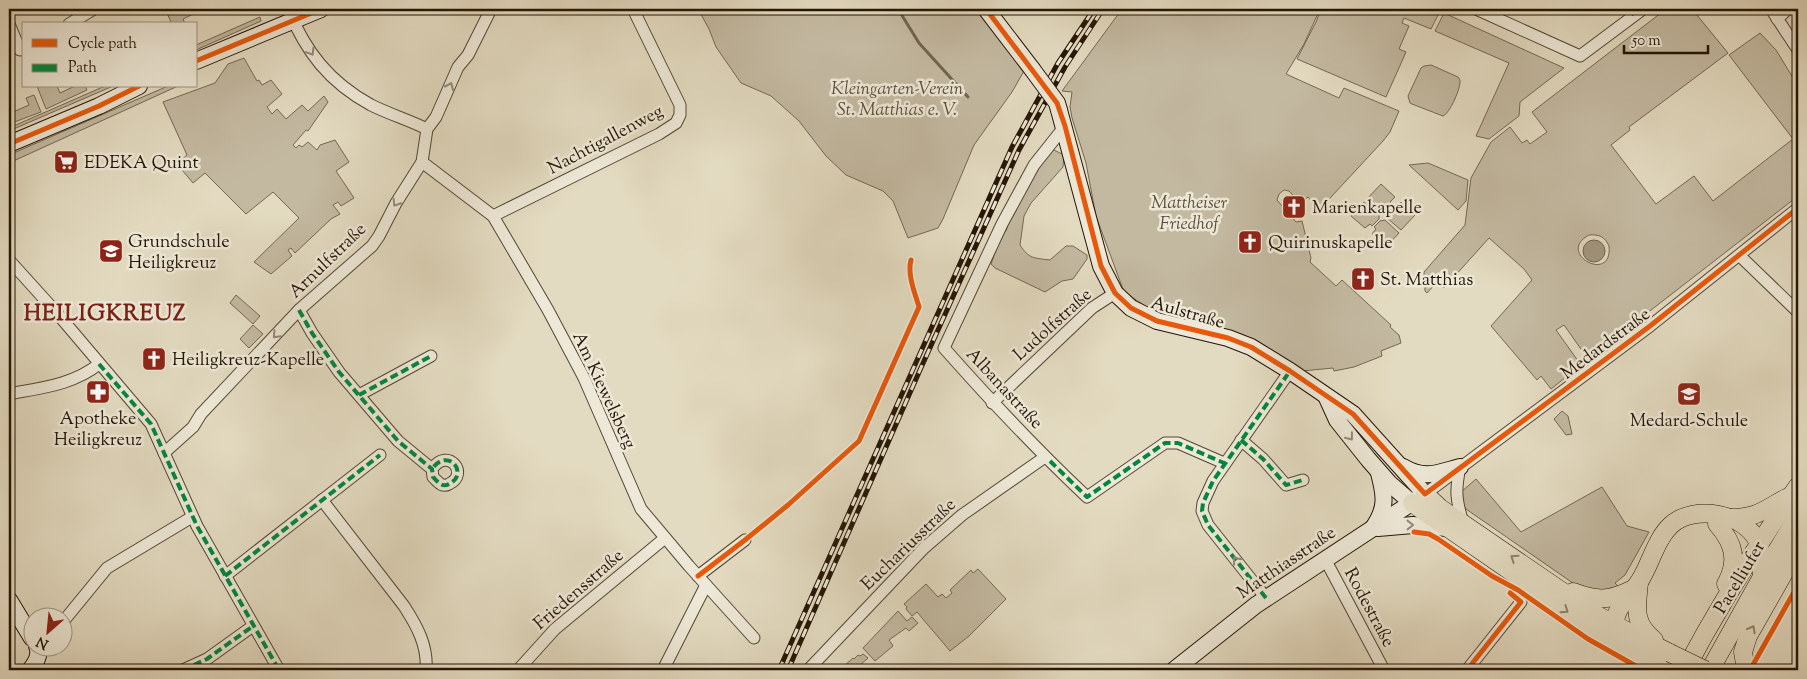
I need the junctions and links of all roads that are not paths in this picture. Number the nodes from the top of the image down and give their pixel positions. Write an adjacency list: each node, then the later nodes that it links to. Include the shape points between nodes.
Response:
1 (94, 9): 11 (street)
2 (321, 9): 9 (street)
3 (491, 9): 18 (street, Arnulfstraße, one-way to 3, via 436,117 458,68)
4 (633, 9): 22 (street, Nachtigallenweg, via 680,105 676,123 645,142)
5 (986, 9): 17 (street, Aulstraße, bridge, via 1056,103)
6 (1476, 9): 8 (street, via 1580,56)
7 (1788, 9): 10 (street)
8 (1635, 11)
9 (290, 14): 15 (street); 18 (street, one-way to 18, via 318,63 332,78 373,106)
10 (1774, 14): 14 (street)
11 (72, 22)
12 (9, 24): 13 (street)
13 (22, 49)
14 (1798, 50)
15 (198, 60)
16 (135, 88): 19 (street)
17 (1064, 126): 25 (street, Aulstraße, via 1101,266); 34 (street, Albanastraße, via 1034,165 1002,224 944,348)
18 (427, 128): 20 (street, Arnulfstraße)
19 (9, 144)
20 (422, 162): 22 (street, Am Kiewelsberg); 26 (street, Arnulfstraße, one-way to 26, via 372,246)
21 (1798, 208): 23 (street, Medardstraße)
22 (493, 216): 53 (street, Am Kiewelsberg, via 584,378 641,509)
23 (1740, 256): 27 (street); 41 (street, Medardstraße)
24 (9, 260): 29 (street)
25 (1115, 293): 30 (street, Aulstraße, via 1131,308 1157,321 1228,338 1251,347); 34 (street, Ludolfstraße, via 1092,308)
26 (299, 310): 32 (street, via 339,372); 36 (street, Arnulfstraße, one-way to 36, via 201,414 193,427)
27 (1798, 312)
28 (431, 356): 32 (street)
29 (100, 364): 31 (street, via 72,380); 36 (street, via 151,424)
30 (1290, 371): 33 (street, Aulstraße); 35 (street)
31 (9, 394)
32 (360, 395): 42 (street, via 398,441)
33 (1327, 398): 40 (street, Aulstraße, via 1353,414); 43 (street, Aulstraße, one-way to 43, via 1337,420)
34 (992, 403): 38 (street, Albanastraße)
35 (1241, 440): 39 (street); 44 (street, via 1286,485)
36 (164, 453): 49 (street)
37 (380, 455): 47 (street)
38 (1045, 457): 39 (street, Albanastraße, via 1087,497 1166,443 1178,443); 83 (street, Euchariusstraße, via 962,515 924,548)
39 (1224, 463): 64 (street, one-way to 39, via 1208,524 1202,511 1213,480)
40 (1396, 463): 41 (street, via 1411,472 1425,475); 46 (street, Aulstraße)
41 (1460, 467): 46 (street, Medardstraße); 51 (street)
42 (432, 469)
43 (1379, 473): 46 (street, Aulstraße, via 1389,484); 52 (street, via 1384,502)
44 (1303, 480)
45 (1796, 490): 50 (main road, via 1758,514); 56 (main road, Pacelliufer)
46 (1418, 498): 51 (main road); 52 (street, Matthiasstraße)
47 (322, 500): 58 (street); 80 (street, via 416,624 424,644)
48 (1798, 516): 55 (main road, Pacelliufer)
49 (192, 517): 58 (street); 68 (street, via 107,568)
50 (1724, 521): 56 (main road, via 1751,531); 63 (main road, via 1714,515 1697,515 1681,519 1666,530); 67 (main road, via 1733,556)
51 (1455, 526): 52 (street, one-way to 51); 62 (main road, one-way to 51); 72 (main road, one-way to 72)
52 (1373, 528): 57 (street, Matthiasstraße)
53 (665, 538): 59 (street, Am Kiewelsberg); 81 (street, Friedensstraße, via 555,629)
54 (745, 540): 59 (street)
55 (1791, 543): 56 (main road); 60 (main road, Pacelliufer); 90 (main road, one-way to 55, via 1744,647 1774,592)
56 (1758, 544): 60 (main road); 67 (main road, Pacelliufer)
57 (1325, 560): 64 (street, Matthiasstraße); 85 (street, Rodestraße)
58 (225, 576): 71 (street)
59 (698, 576): 61 (street, Am Kiewelsberg)
60 (1762, 577): 89 (main road, Pacelliufer)
61 (706, 585): 73 (street, Am Kiewelsberg); 82 (street)
62 (1554, 586): 63 (main road, via 1600,599); 70 (main road)
63 (1636, 590): 70 (main road, via 1617,611); 76 (main road, via 1641,627)
64 (1266, 598): 84 (street, Matthiasstraße)
65 (9, 600): 69 (street)
66 (1522, 602): 86 (street)
67 (1720, 607): 87 (main road, Pacelliufer)
68 (72, 611)
69 (22, 621)
70 (1615, 625): 72 (main road); 74 (main road, via 1615,635); 76 (main road)
71 (253, 626): 78 (street, via 207,659); 79 (street)
72 (1594, 629): 74 (main road)
73 (754, 638)
74 (1623, 646): 76 (main road)
75 (38, 656): 77 (street)
76 (1666, 664): 88 (main road, bridge)
77 (30, 670)
78 (183, 670)
79 (279, 670)
80 (426, 670)
81 (518, 670)
82 (663, 670)
83 (808, 670)
84 (1174, 670)
85 (1384, 670)
86 (1467, 670)
87 (1685, 670)
88 (1705, 670)
89 (1710, 670)
90 (1746, 670)

